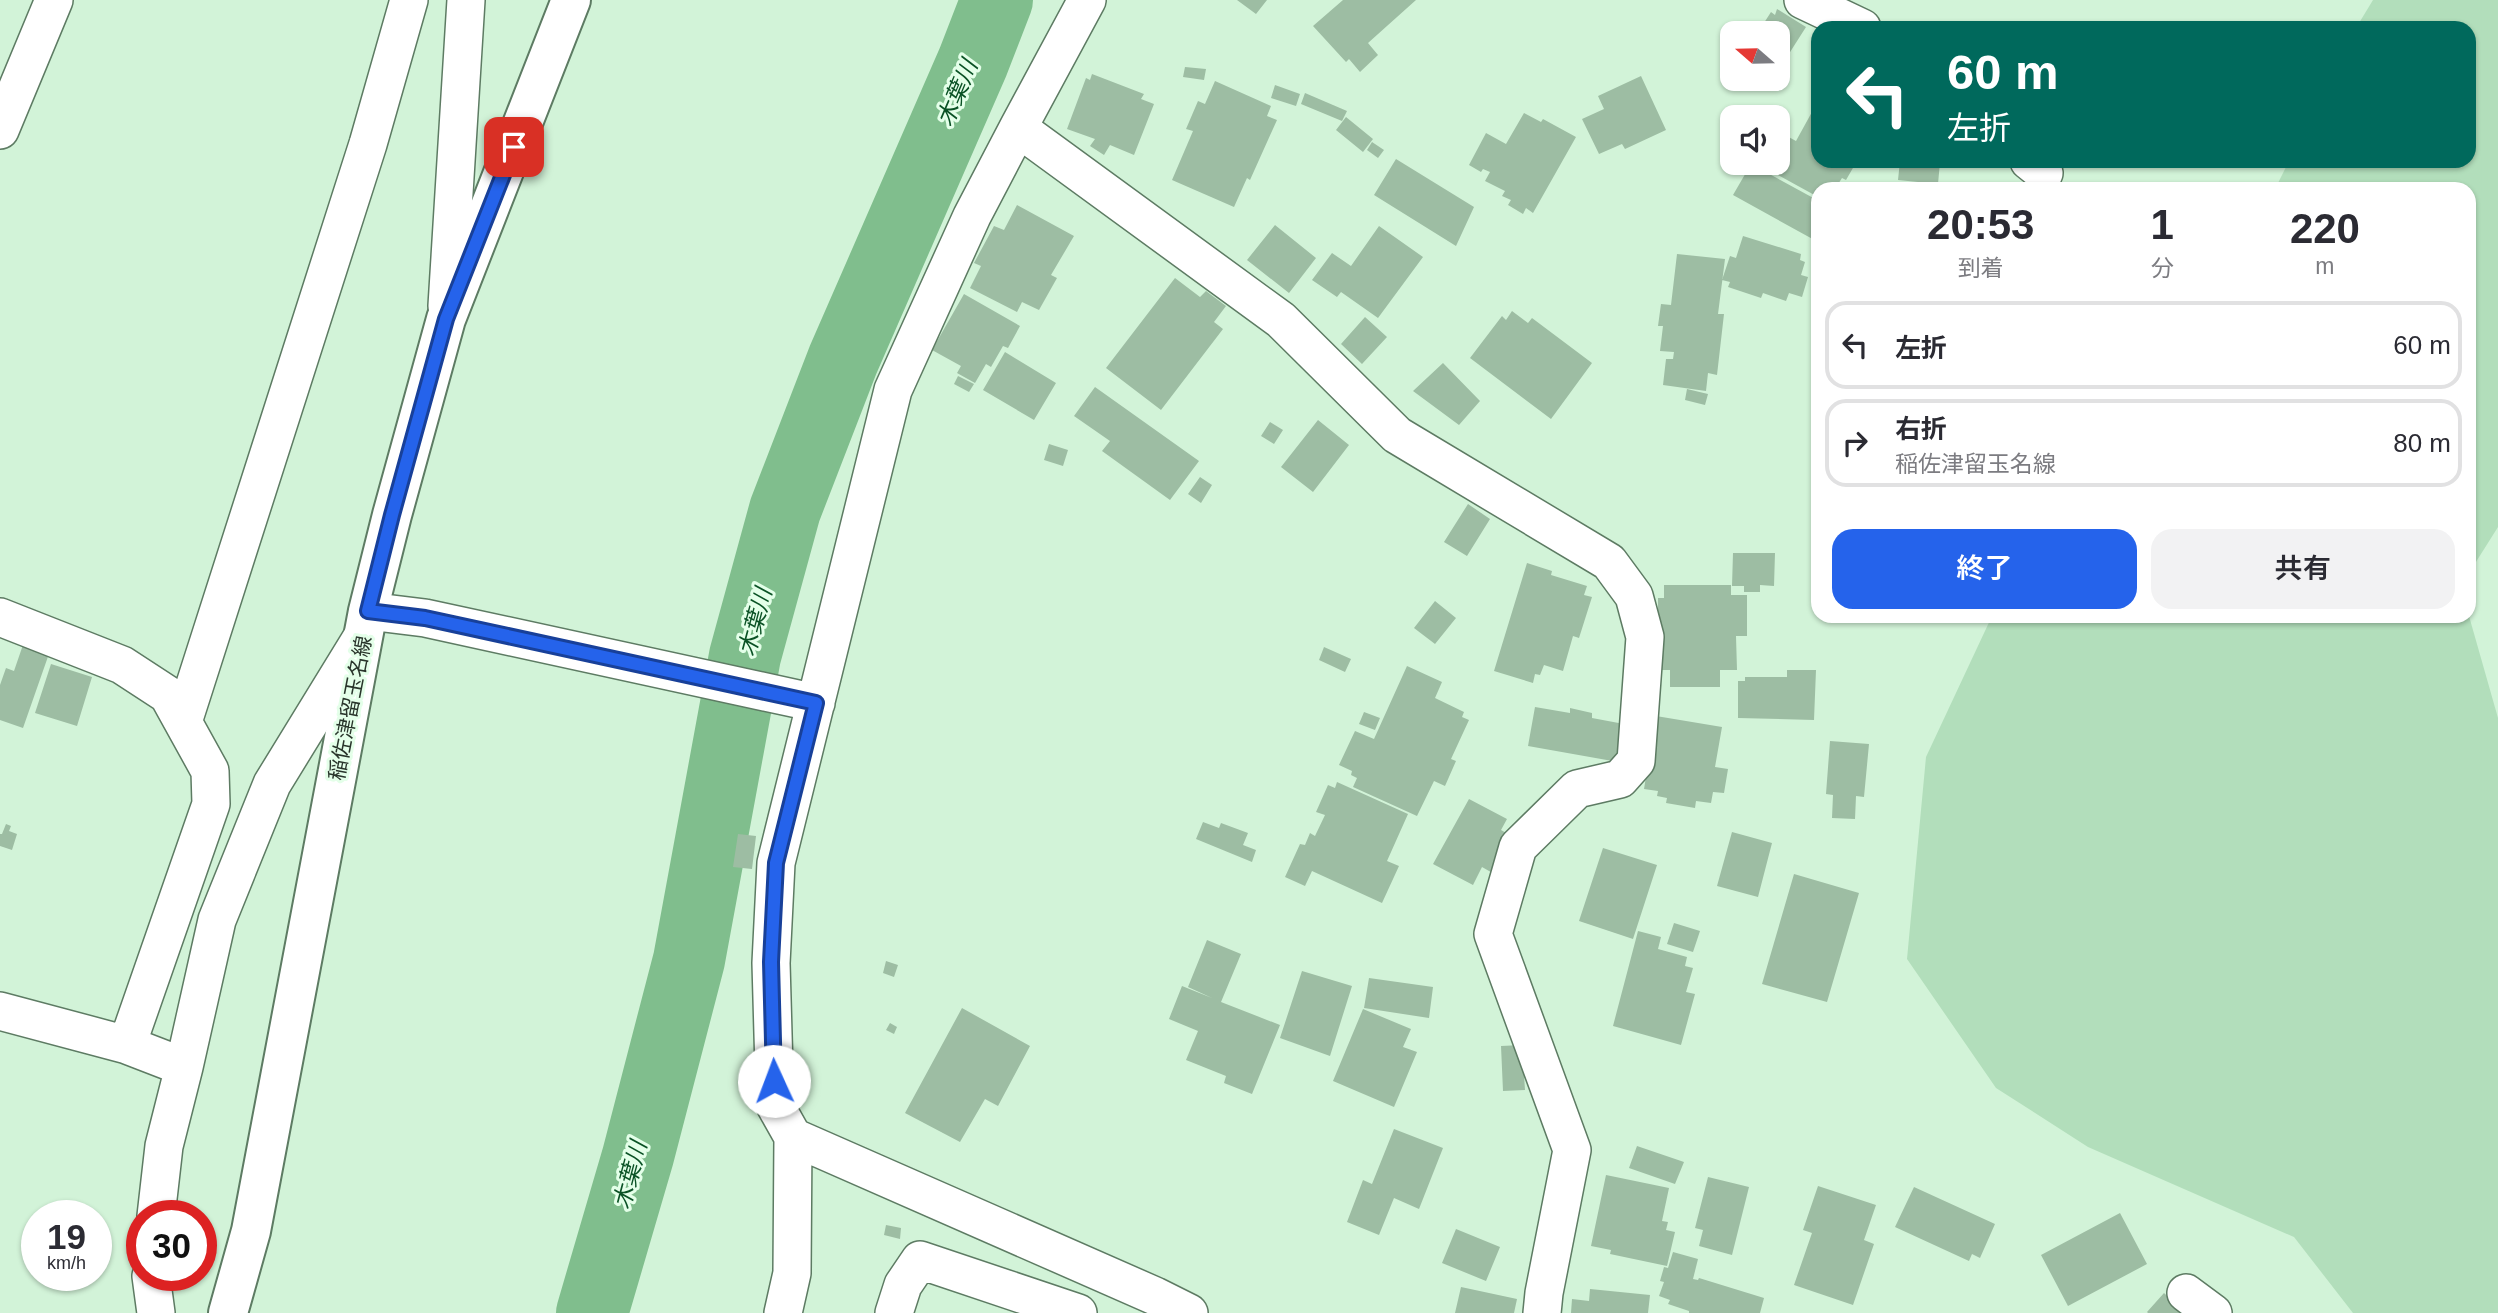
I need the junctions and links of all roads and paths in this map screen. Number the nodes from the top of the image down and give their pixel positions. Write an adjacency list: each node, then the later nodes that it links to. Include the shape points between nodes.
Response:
1 (54, 0): 9 (street)
2 (409, 0): 14 (street, via 368,144)
3 (571, 0): 10 (main road, 稲佐津留玉名線)
4 (1087, 0): 8 (street)
5 (1803, 0): 7 (street)
6 (467, 4): 10 (street)
7 (1847, 21)
8 (1018, 128): 13 (street, via 972,216 893,390); 28 (street, via 1281,320 1397,435 1609,562 1634,596 1645,637 1636,761 1620,779 1577,789 1518,847 1493,934 1572,1150)
9 (0, 130)
10 (446, 319): 12 (main road, 稲佐津留玉名線)
11 (0, 617): 14 (street, via 122,666 168,695)
12 (367, 622): 13 (street, via 425,618); 17 (street, via 272,784 217,920); 23 (main road, 稲佐津留玉名線, via 251,1231)
13 (804, 700): 18 (street, via 776,863 771,962 775,1105)
14 (183, 722): 16 (street, via 211,771 211,804)
15 (0, 1011): 16 (street)
16 (127, 1045): 17 (street)
17 (184, 1067): 19 (street, via 164,1146)
18 (793, 1137): 21 (street); 24 (street, via 792,1273)
19 (158, 1200)
20 (153, 1291): 22 (street)
21 (1145, 1304): 27 (street)
22 (156, 1313)
23 (228, 1313)
24 (783, 1313)
25 (894, 1313): 26 (street, via 903,1285 920,1260)
26 (1078, 1313)
27 (1189, 1313)
28 (1542, 1313)

